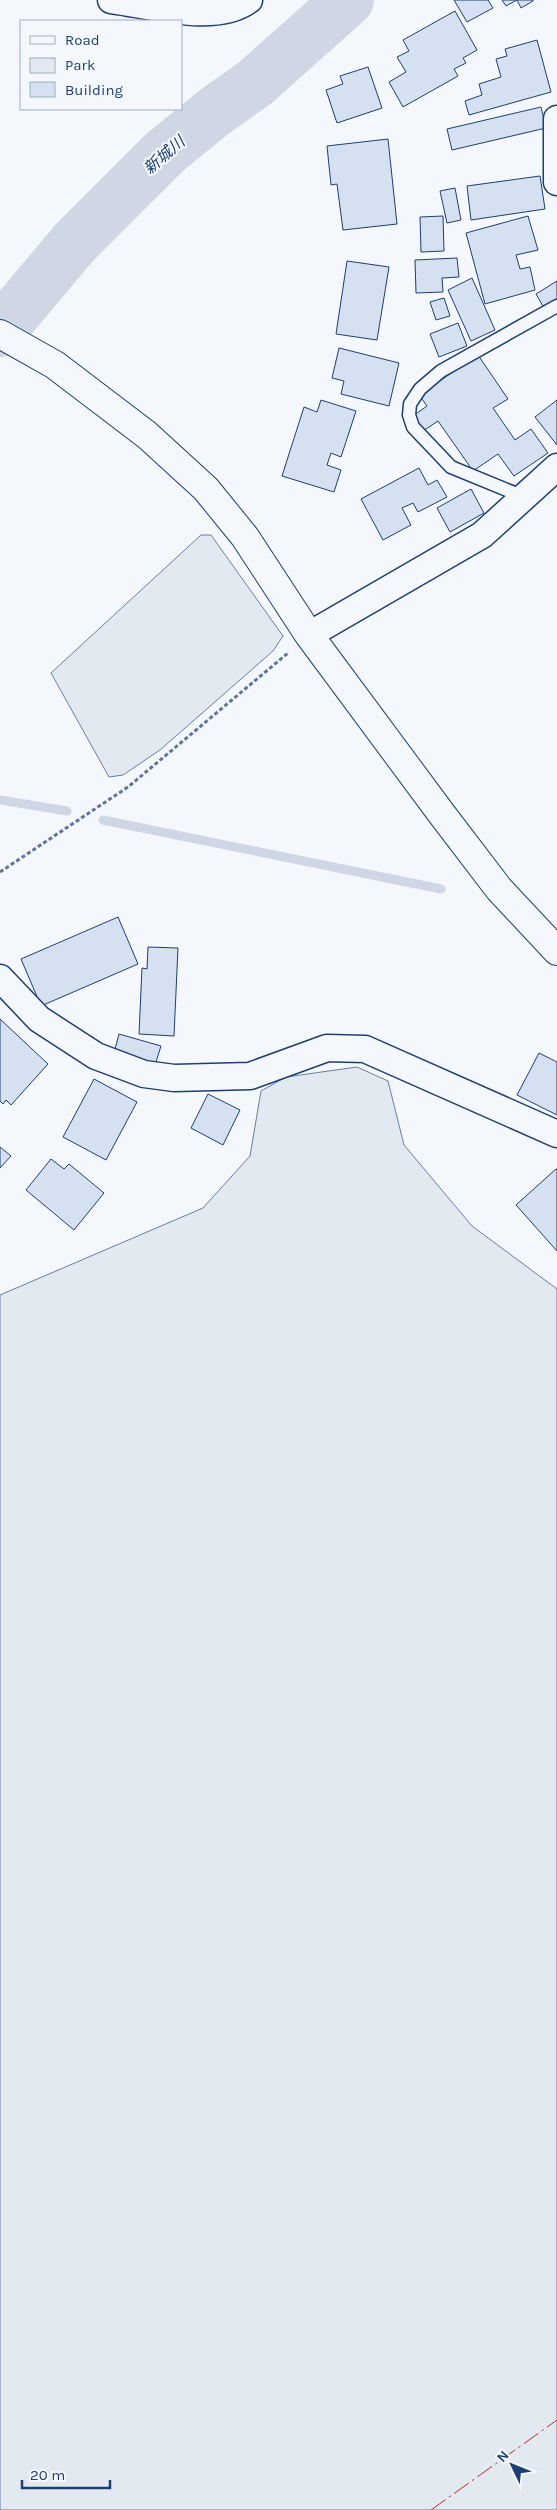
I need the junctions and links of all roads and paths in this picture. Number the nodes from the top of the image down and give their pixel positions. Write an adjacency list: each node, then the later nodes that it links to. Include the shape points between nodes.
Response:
1 (111, 0): 2 (street, via 209,14 238,8)
2 (249, 0)
3 (557, 119): 4 (street)
4 (557, 182)
5 (557, 306): 8 (lane, via 441,371 420,388 410,404 412,426 451,467)
6 (0, 334): 9 (street, via 55,365 147,435 206,488 245,537)
7 (557, 467): 8 (street)
8 (524, 497): 9 (street, via 482,536)
9 (309, 636): 10 (path, via 128,787); 11 (street, via 499,888)
10 (0, 872)
11 (557, 951)
12 (0, 978): 13 (street, via 39,1019 96,1056 144,1074 174,1078 250,1076 327,1048 365,1049)
13 (557, 1134)

